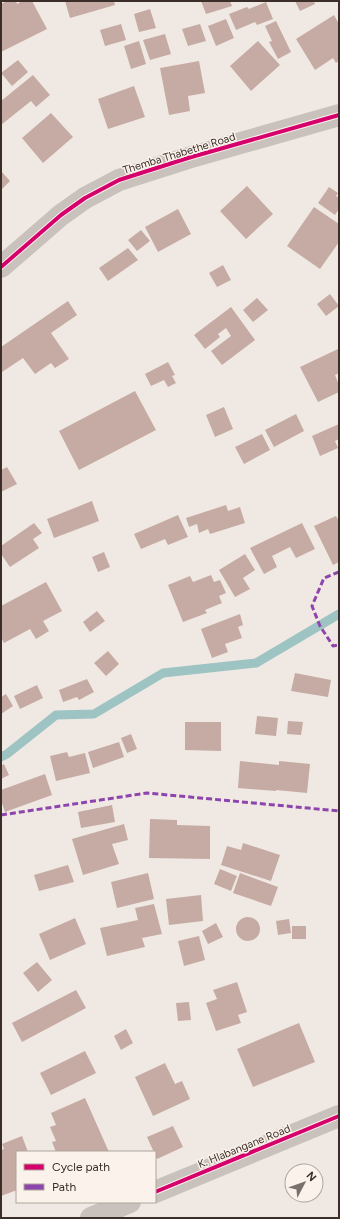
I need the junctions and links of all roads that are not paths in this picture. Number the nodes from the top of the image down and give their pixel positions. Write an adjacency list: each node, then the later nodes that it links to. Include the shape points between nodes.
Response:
1 (339, 115): 2 (street, Themba Thabethe Road, via 119,180 85,198)
2 (1, 267)
3 (339, 1116): 4 (street, K. Hlabangane Road)
4 (156, 1192)
5 (128, 1203): 6 (street)
6 (91, 1218)

